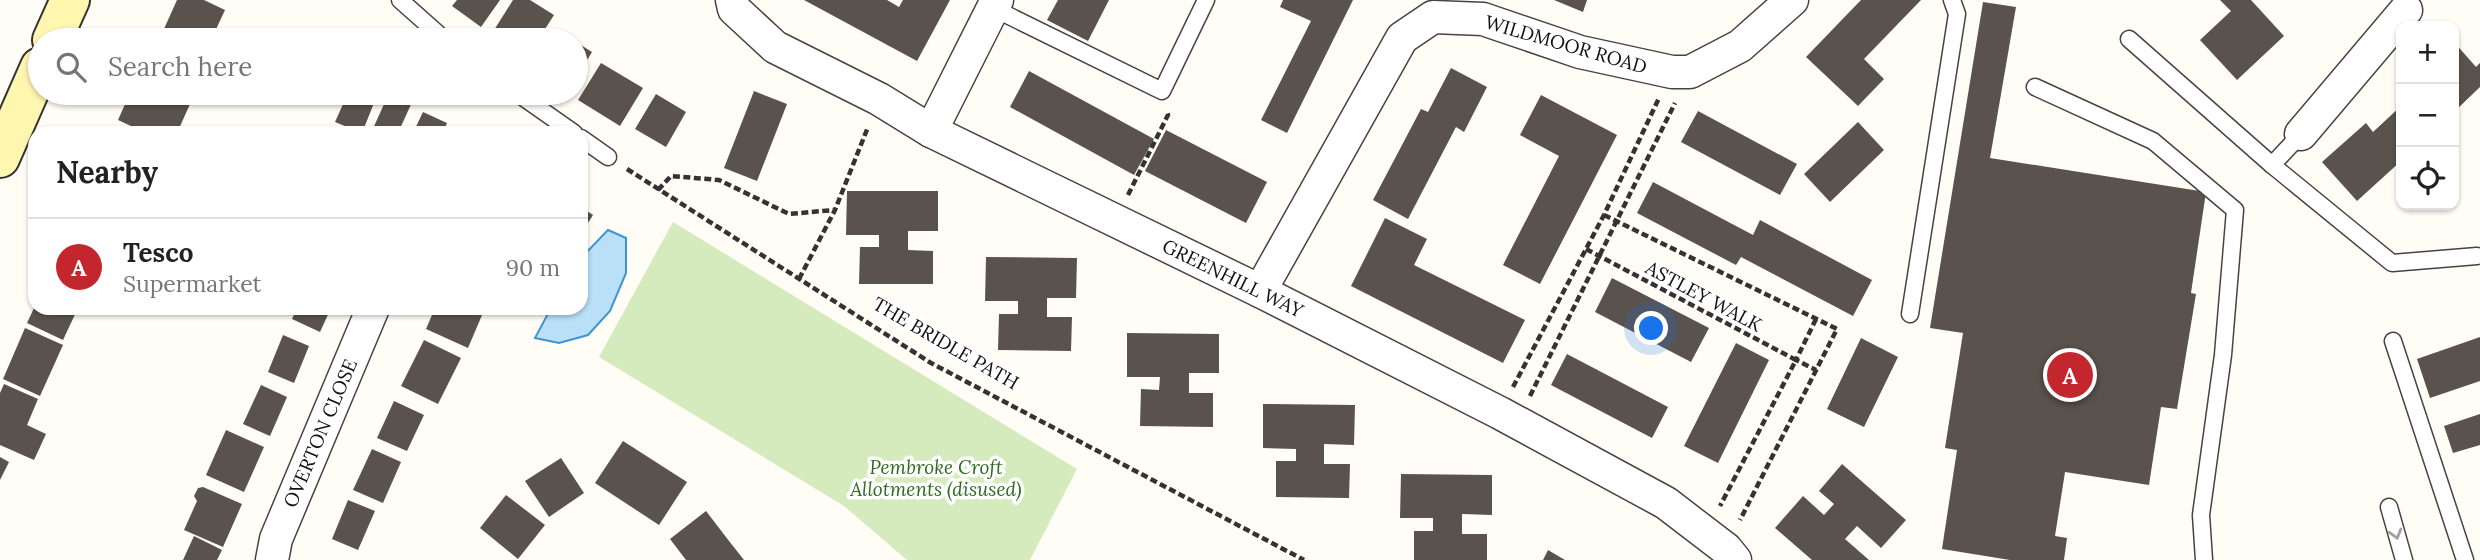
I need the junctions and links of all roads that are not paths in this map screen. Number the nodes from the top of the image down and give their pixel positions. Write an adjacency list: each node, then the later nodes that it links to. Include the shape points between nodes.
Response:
1 (70, 0): 10 (main road)
2 (400, 0): 11 (lane)
3 (732, 0): 17 (street, GREENHILL WAY, via 734,9 775,47 879,99)
4 (1206, 0): 7 (lane, via 1162,91)
5 (1792, 0): 9 (street, WILDMOOR ROAD, via 1740,46 1681,72 1580,52 1483,19)
6 (1952, 0): 25 (lane, via 1957,14)
7 (995, 4): 17 (street)
8 (2408, 4): 18 (street)
9 (1431, 8): 24 (street, WILDMOOR ROAD, via 1402,38)
10 (57, 28)
11 (432, 28)
12 (2129, 39): 22 (lane)
13 (2035, 87): 31 (lane, via 2153,141 2235,210 2223,355 2201,515)
14 (28, 94): 21 (main road)
15 (534, 105): 16 (lane)
16 (564, 126)
17 (931, 131): 24 (street, GREENHILL WAY)
18 (2301, 134): 22 (lane)
19 (588, 143): 20 (lane)
20 (608, 157)
21 (0, 158)
22 (2272, 165): 23 (lane, via 2392,263)
23 (2477, 256)
24 (1260, 292): 29 (street, GREENHILL WAY, via 1509,417 1666,503)
25 (1910, 314)
26 (370, 315): 30 (street, OVERTON CLOSE, via 276,539)
27 (2393, 341): 33 (lane)
28 (2389, 507): 32 (lane, one-way to 32)
29 (1722, 548)
30 (272, 560)
31 (2204, 560)
32 (2404, 560)
33 (2465, 560)

